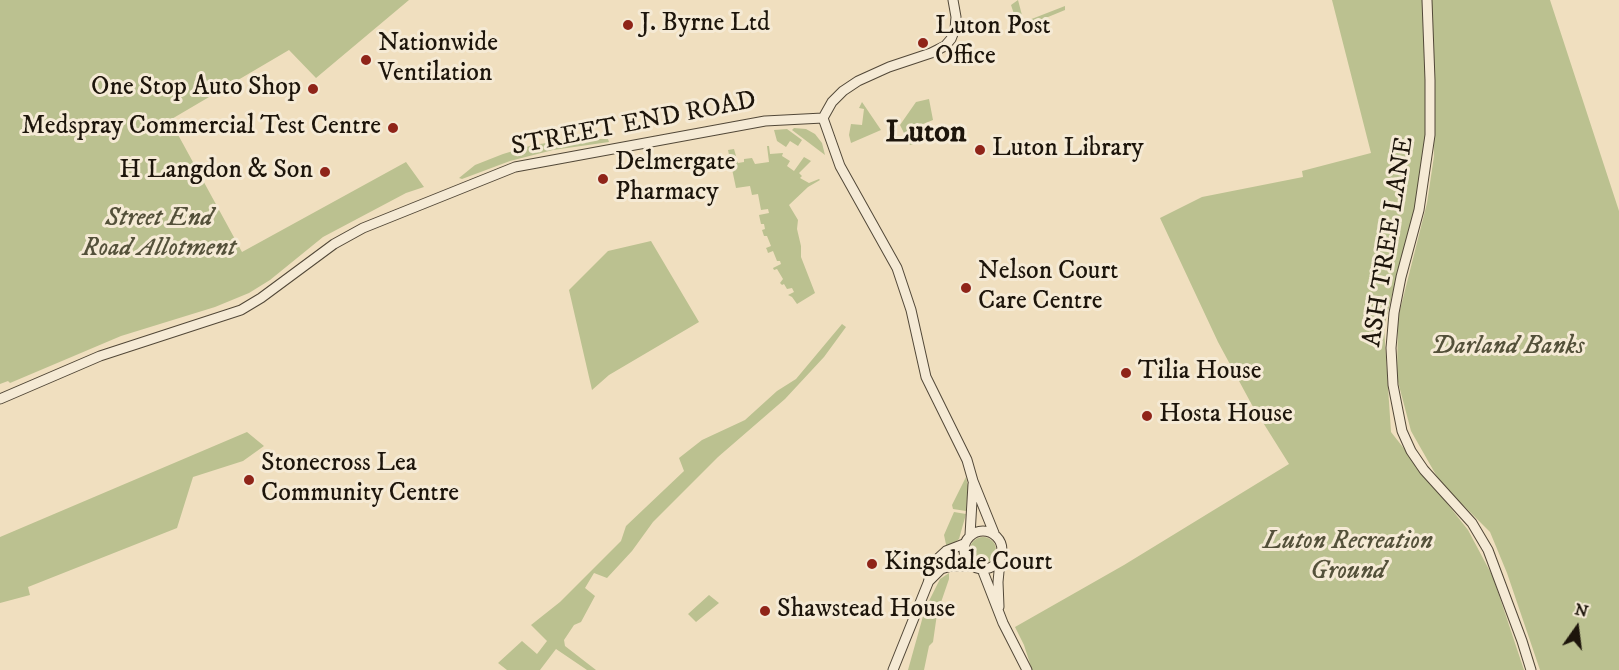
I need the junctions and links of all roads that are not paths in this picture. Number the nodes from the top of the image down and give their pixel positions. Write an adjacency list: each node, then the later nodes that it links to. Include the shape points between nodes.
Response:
1 (953, 0): 3 (street, via 956,27 945,46 858,81 832,102)
2 (1427, 0): 15 (street, ASH TREE LANE, via 1430,135 1419,210 1394,313 1393,385 1402,430 1414,455 1472,523 1488,550)
3 (823, 118): 4 (street, STREET END ROAD, via 765,121 515,167 363,228 241,310 100,356); 5 (street, via 840,166 897,268 926,377 967,460)
4 (0, 399)
5 (973, 481): 6 (street); 7 (street)
6 (994, 533): 7 (street, via 982,530); 9 (street, via 1002,544)
7 (970, 535): 8 (street)
8 (964, 544): 10 (street, via 966,560); 11 (street, via 946,551 934,562)
9 (1000, 561): 10 (street, via 993,567); 12 (street)
10 (977, 568): 11 (street, via 941,569); 12 (street)
11 (928, 583): 13 (street)
12 (1000, 615): 14 (street)
13 (893, 670)
14 (1027, 670)
15 (1530, 670)

